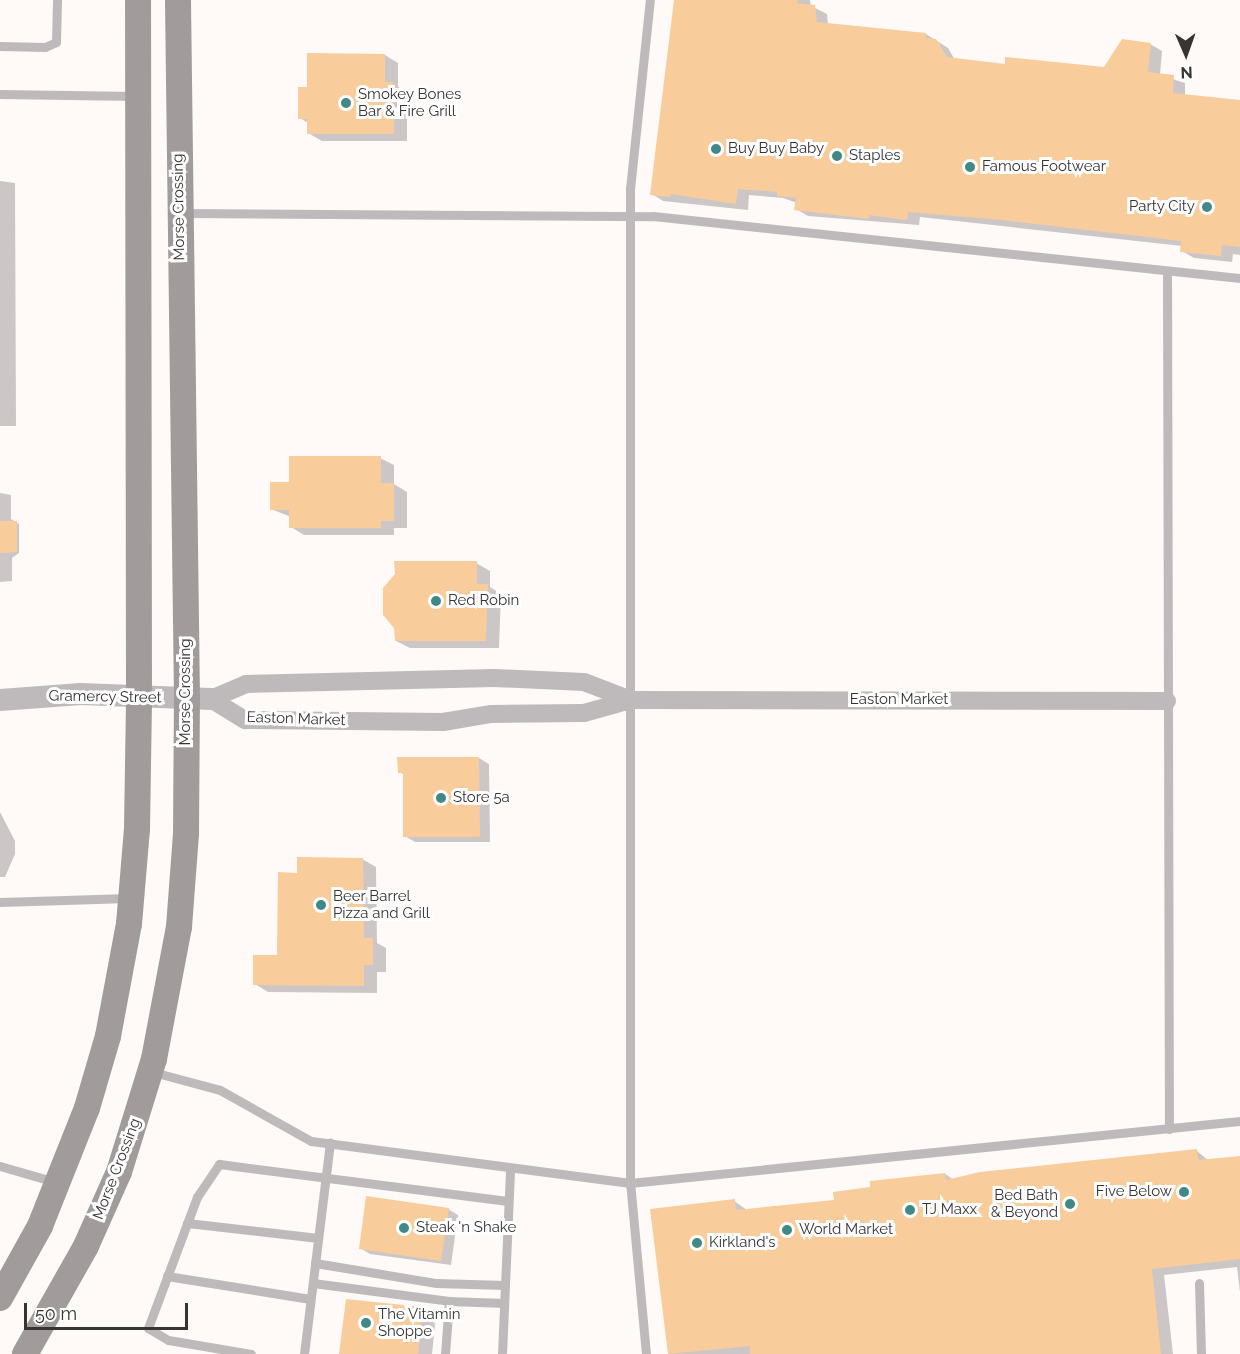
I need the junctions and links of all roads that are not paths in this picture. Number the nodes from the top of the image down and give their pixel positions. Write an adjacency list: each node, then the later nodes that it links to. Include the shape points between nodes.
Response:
1 (57, 0): 5 (lane, via 56,42 45,47)
2 (138, 0): 7 (main road)
3 (178, 0): 8 (main road, Morse Crossing)
4 (650, 0): 9 (lane)
5 (0, 46)
6 (0, 94): 7 (lane)
7 (139, 96): 12 (main road)
8 (178, 213): 9 (lane); 14 (main road, Morse Crossing)
9 (630, 214): 10 (lane); 15 (lane)
10 (1167, 271): 11 (lane); 16 (lane)
11 (1240, 278)
12 (140, 697): 13 (street, Gramercy Street, via 81,694); 14 (street, Gramercy Street); 17 (main road)
13 (0, 699)
14 (199, 699): 15 (street, Easton Market, via 246,684 494,678 584,682); 15 (street, Easton Market, via 245,720 443,722 491,714 584,713); 19 (main road, Morse Crossing, via 170,989)
15 (631, 700): 16 (street, Easton Market); 26 (lane)
16 (1167, 701): 21 (lane)
17 (132, 898): 18 (lane); 27 (main road, via 108,1036 87,1108)
18 (0, 902)
19 (150, 1071): 22 (lane, via 220,1090 291,1132); 40 (main road, Morse Crossing, via 132,1136 102,1209)
20 (1240, 1121): 21 (lane)
21 (1169, 1129): 26 (lane)
22 (330, 1143): 24 (lane); 25 (lane)
23 (0, 1166): 27 (lane)
24 (510, 1168): 26 (lane); 28 (lane)
25 (326, 1179): 28 (lane); 29 (lane, via 219,1164 197,1197); 30 (lane)
26 (630, 1183): 45 (lane)
27 (58, 1184): 36 (main road)
28 (508, 1201): 35 (lane)
29 (187, 1223): 30 (lane); 32 (lane)
30 (318, 1238): 31 (lane)
31 (315, 1263): 33 (lane); 35 (lane, via 436,1283)
32 (167, 1276): 37 (lane); 41 (lane, via 147,1328 168,1340)
33 (312, 1283): 37 (lane); 38 (lane)
34 (1199, 1283): 46 (lane)
35 (505, 1285): 39 (lane)
36 (0, 1298)
37 (310, 1299): 42 (lane)
38 (449, 1301): 39 (lane); 43 (lane)
39 (504, 1303): 44 (lane)
40 (25, 1354)
41 (251, 1354)
42 (303, 1354)
43 (445, 1354)
44 (502, 1354)
45 (646, 1354)
46 (1201, 1354)

